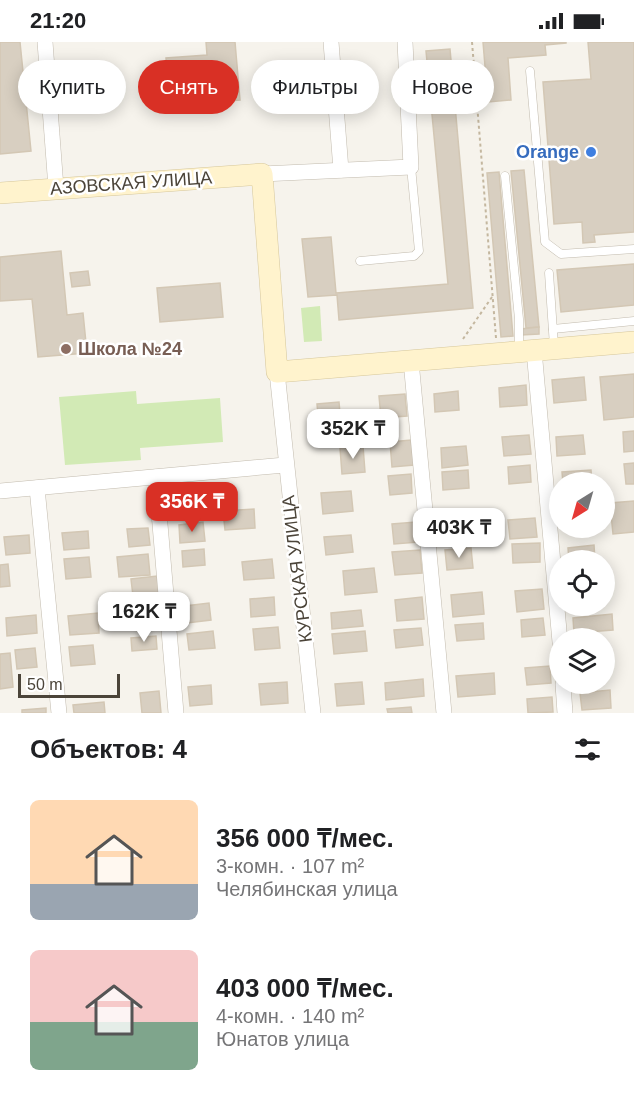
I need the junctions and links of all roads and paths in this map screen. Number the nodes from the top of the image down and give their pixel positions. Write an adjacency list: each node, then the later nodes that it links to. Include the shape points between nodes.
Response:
1 (45, 42): 10 (street)
2 (331, 42): 7 (street)
3 (405, 42): 6 (street)
4 (472, 42): 15 (path)
5 (530, 71): 12 (lane, via 545,242 561,254)
6 (411, 167): 7 (street); 13 (lane, via 419,251 414,256)
7 (341, 170): 8 (street)
8 (262, 174): 10 (street, АЗОВСКАЯ УЛИЦА); 22 (street, КУРСКАЯ УЛИЦА)
9 (505, 176): 20 (lane, via 519,318)
10 (56, 188): 11 (street, АЗОВСКАЯ УЛИЦА)
11 (0, 193)
12 (634, 249)
13 (360, 261)
14 (549, 273): 20 (lane)
15 (492, 297): 17 (path); 19 (path)
16 (634, 321): 20 (lane)
17 (496, 341)
18 (634, 342): 20 (street)
19 (460, 343)
20 (540, 345): 21 (street); 27 (street)
21 (411, 361): 22 (street); 32 (street)
22 (277, 372): 23 (street, КУРСКАЯ УЛИЦА)
23 (285, 465): 24 (street); 31 (street, КУРСКАЯ УЛИЦА)
24 (156, 477): 25 (street); 30 (street)
25 (37, 488): 26 (street); 29 (street)
26 (0, 491)
27 (559, 628)
28 (564, 694): 33 (street)
29 (59, 713)
30 (176, 713)
31 (313, 713)
32 (444, 713)
33 (565, 713)

